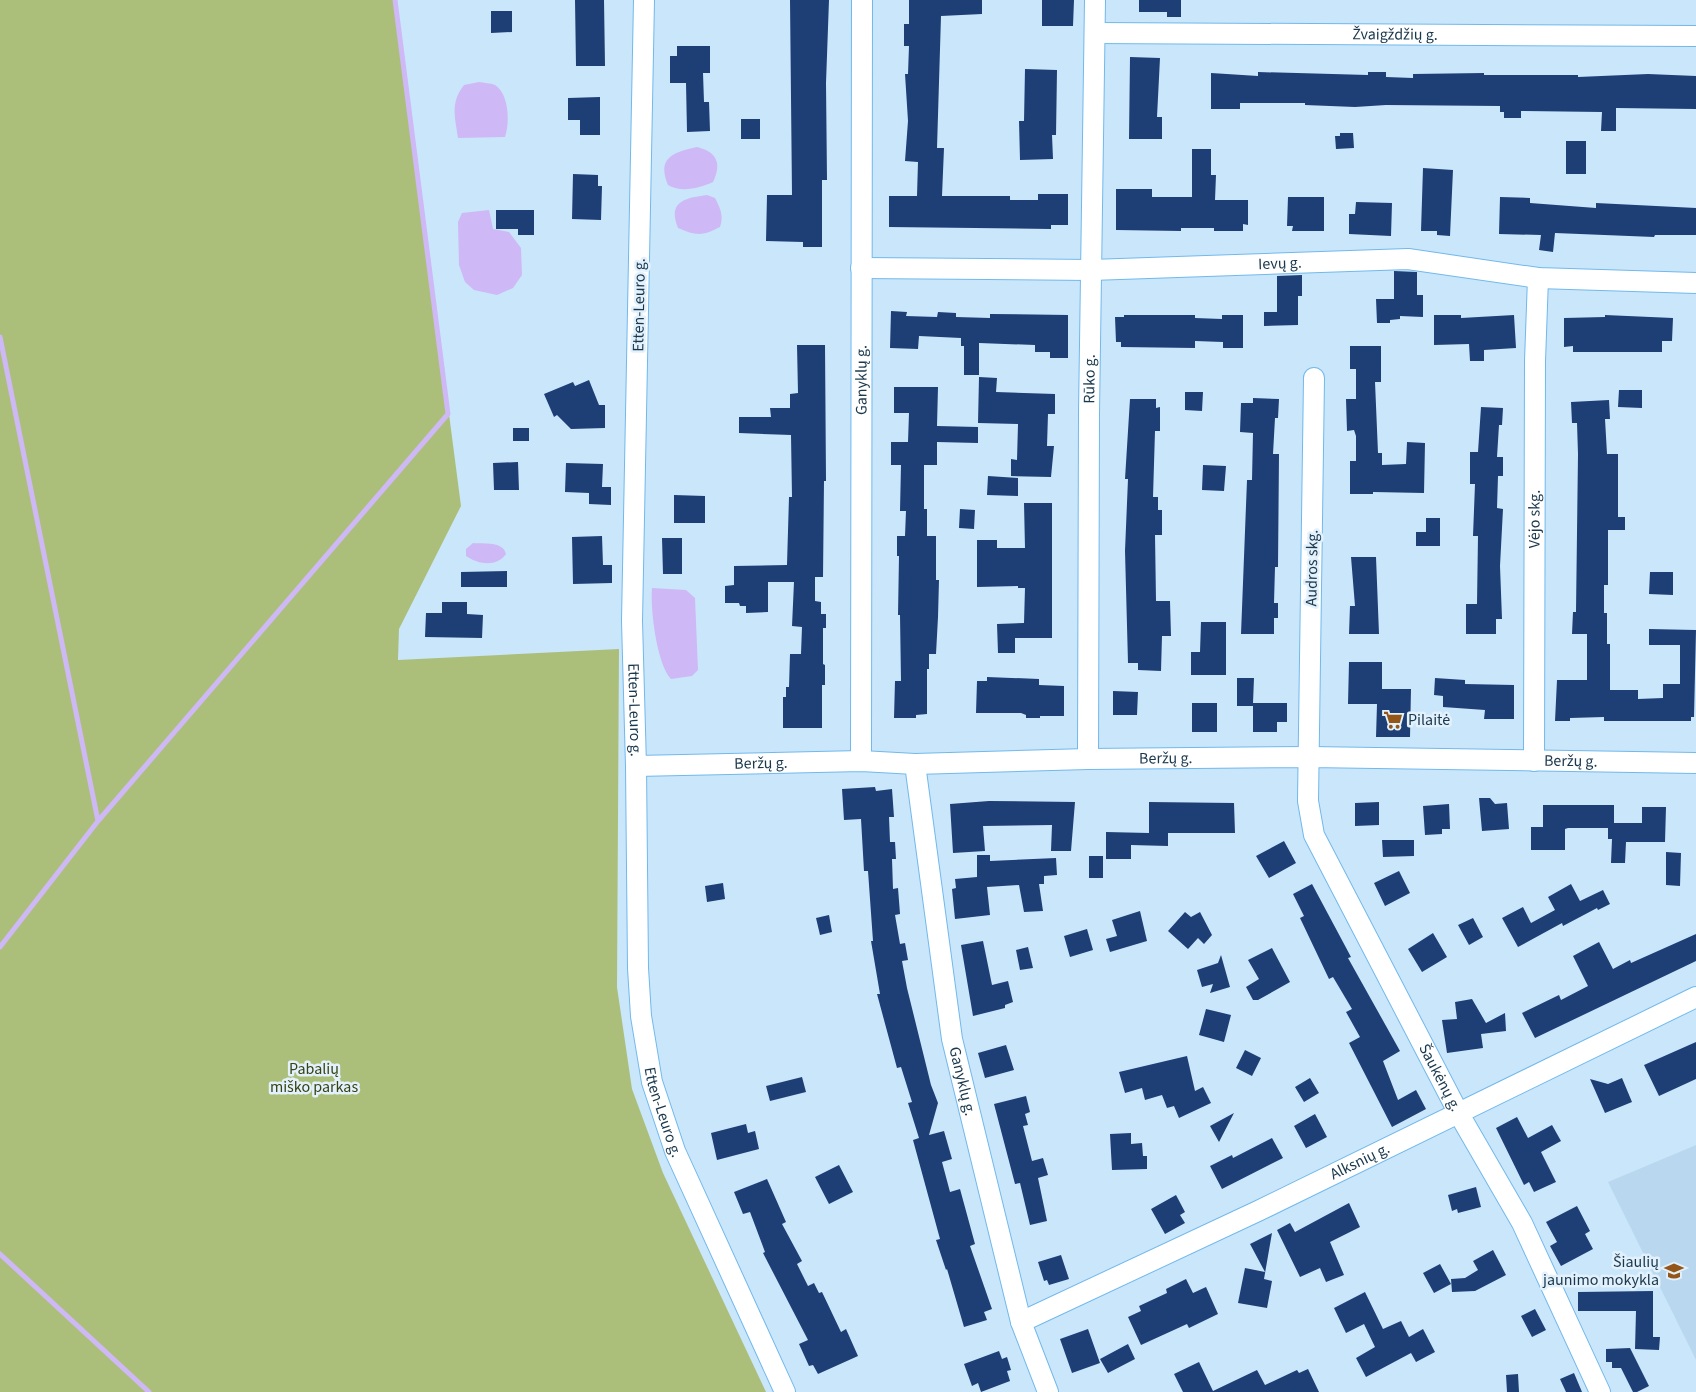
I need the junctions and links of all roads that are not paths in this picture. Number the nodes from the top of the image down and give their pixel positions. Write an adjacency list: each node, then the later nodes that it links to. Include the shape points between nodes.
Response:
1 (644, 0): 17 (street, Etten-Leuro g., via 632,621)
2 (862, 0): 6 (street, Ganyklų g.)
3 (1096, 0): 4 (street, Rūko g.)
4 (1095, 33): 5 (street, Žvaigždžių g.); 7 (street, Rūko g.)
5 (1696, 36)
6 (861, 268): 7 (street, Ievų g.); 14 (street, Ganyklų g.)
7 (1091, 270): 8 (street, Ievų g., via 1408,259); 12 (street, Rūko g.)
8 (1538, 278): 9 (street, Ievų g.); 13 (street, Vėjo skg.)
9 (1696, 283)
10 (1314, 378): 11 (street, Audros skg.)
11 (1310, 757): 12 (street, Beržų g.); 13 (street, Beržų g.); 19 (street, Šaukėnų g., via 1308,801 1314,835)
12 (1088, 759): 16 (street, Beržų g.)
13 (1534, 760): 15 (street, Beržų g.)
14 (861, 761): 16 (street, Beržų g.); 17 (street, Beržų g.)
15 (1696, 763)
16 (915, 764): 20 (street, Ganyklų g., via 952,1039)
17 (636, 766): 21 (street, Etten-Leuro g., via 638,968 641,1016 652,1082 675,1151)
18 (1696, 997): 19 (street, Alksnių g.)
19 (1459, 1114): 20 (street, Alksnių g.); 23 (street, Šaukėnų g., via 1522,1223)
20 (1021, 1322): 22 (street, Ganyklų g.)
21 (785, 1392)
22 (1048, 1392)
23 (1600, 1392)

